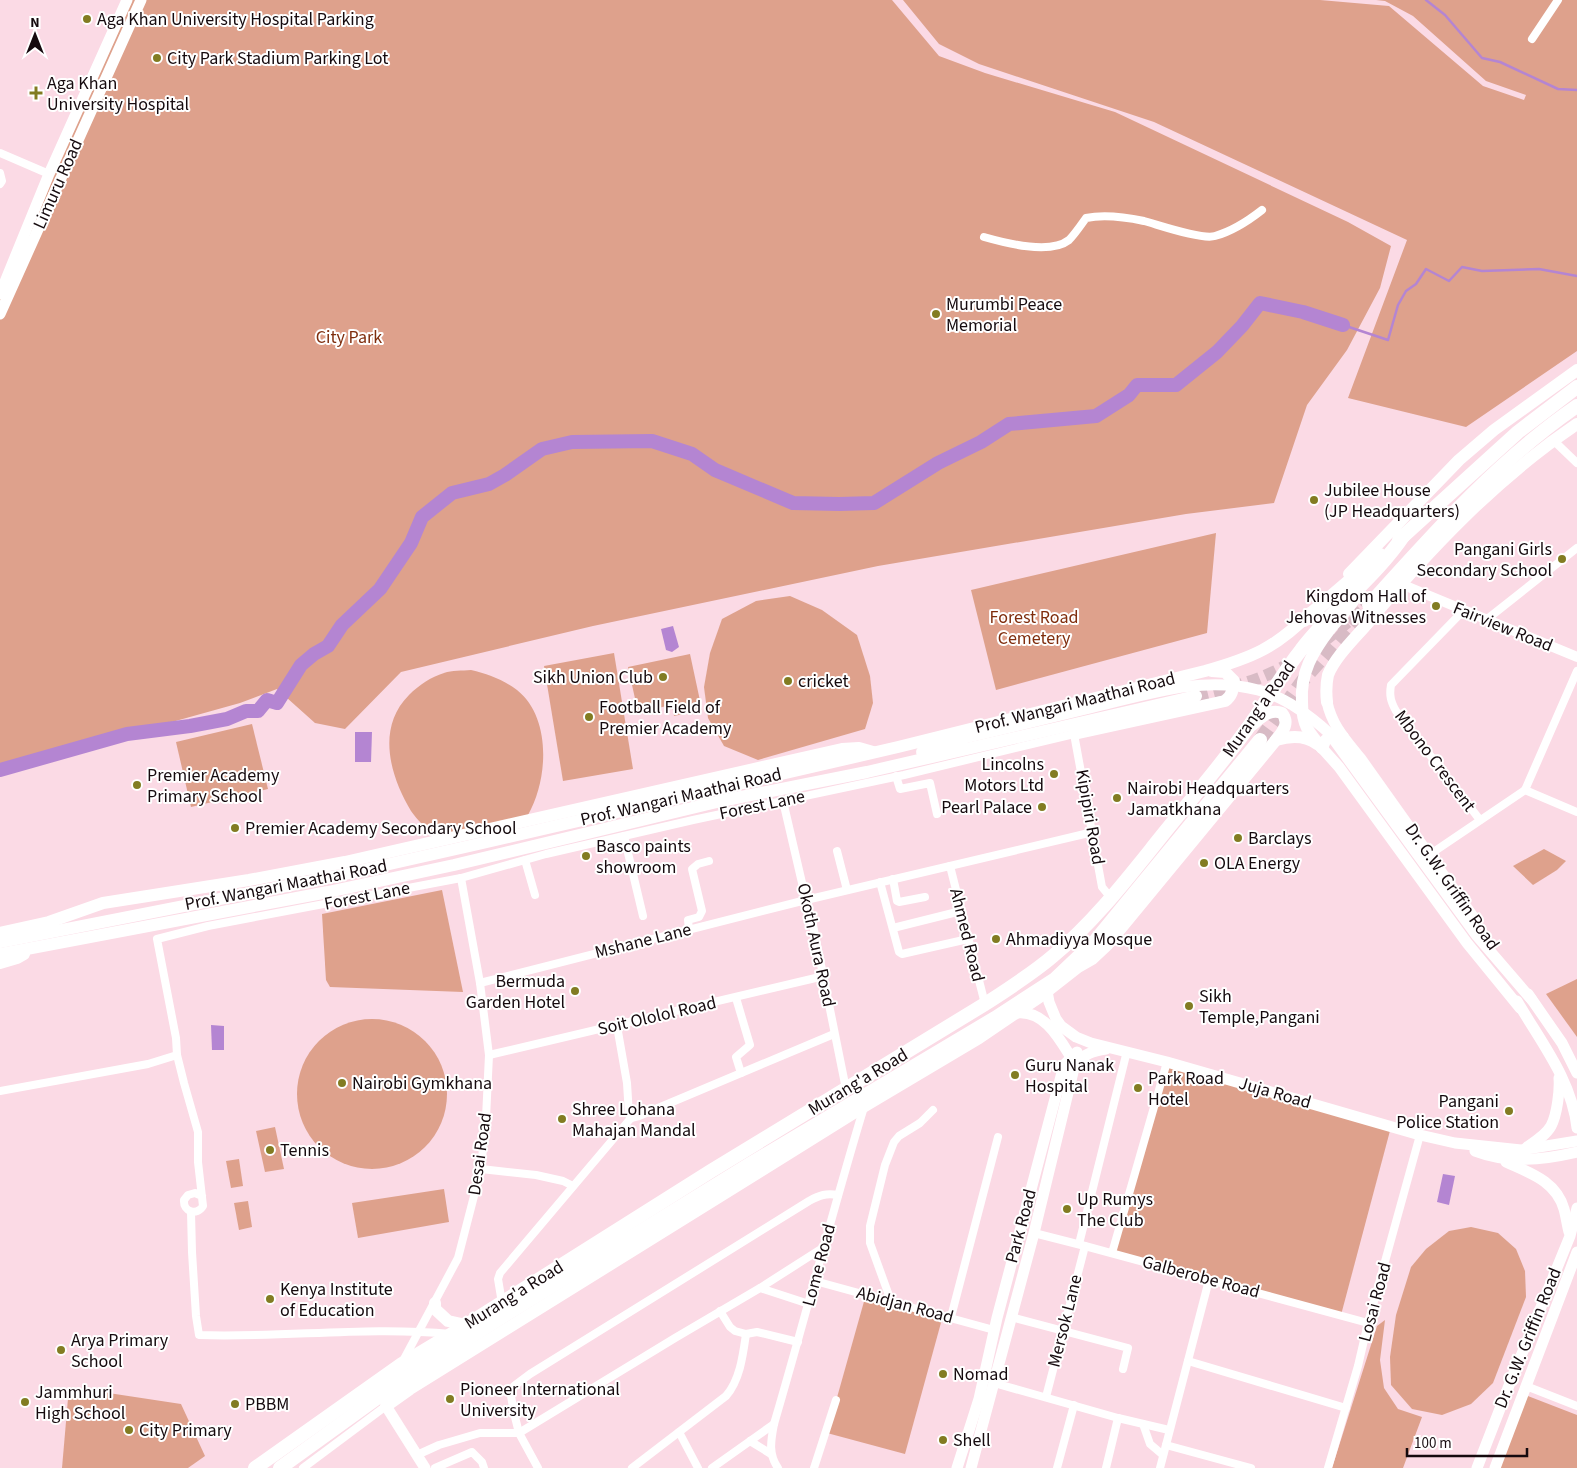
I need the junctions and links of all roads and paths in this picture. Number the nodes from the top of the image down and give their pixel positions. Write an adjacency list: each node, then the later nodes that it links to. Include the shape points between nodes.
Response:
1 (127, 0): 7 (main road, Limuru Road)
2 (141, 0): 8 (main road, Limuru Road)
3 (1558, 0): 4 (street)
4 (1532, 39)
5 (0, 153): 7 (street)
6 (0, 174): 9 (street)
7 (50, 174): 8 (main road); 12 (main road, Limuru Road)
8 (60, 180): 13 (main road, Limuru Road)
9 (0, 184)
10 (1262, 210): 11 (street, via 1244,224 1213,237 1101,215 1086,218 1068,241 1048,247 1016,246)
11 (984, 237)
12 (0, 294)
13 (0, 314)
14 (1577, 370): 27 (main road, via 1458,460)
15 (1577, 387): 20 (highway, Murang'a Road, via 1514,436)
16 (1577, 406): 25 (highway, via 1483,484)
17 (1577, 424): 18 (main road)
18 (1553, 440): 19 (street); 22 (main road, via 1480,502)
19 (1577, 463)
20 (1404, 535): 23 (highway, Murang'a Road); 24 (highway, Murang'a Road)
21 (1577, 548): 28 (street)
22 (1402, 584): 26 (street, Fairview Road); 33 (main road, via 1347,647 1328,675)
23 (1362, 586): 34 (highway, Murang'a Road, via 1302,648); 41 (main road, Murang'a Road, via 1312,655 1304,674 1302,710 1306,726)
24 (1338, 590): 27 (highway, Prof. Wangari Maathai Road)
25 (1369, 605)
26 (1463, 611): 28 (street, Fairview Road); 52 (street, Mbono Crescent, via 1392,685 1389,694 1396,711)
27 (1304, 620): 30 (main road, Prof. Wangari Maathai Road, via 1273,646)
28 (1486, 620): 29 (street, Fairview Road)
29 (1577, 657)
30 (1205, 671): 35 (main road, via 1230,675 1234,681 1229,698 1216,704); 40 (main road, Prof. Wangari Maathai Road)
31 (1577, 671): 48 (street)
32 (1196, 696): 45 (main road, Prof. Wangari Maathai Road)
33 (1326, 702): 36 (main road, Dr. G.W. Griffin Road, via 1330,717)
34 (1247, 730): 39 (main road, via 1268,713 1278,712 1284,717 1286,726); 66 (highway, Murang'a Road)
35 (1074, 734): 43 (street, Prof. Wangari Maathai Road); 53 (street, Kipipiri Road)
36 (1343, 737): 41 (main road, via 1331,735); 56 (main road, Dr. G.W. Griffin Road)
37 (965, 738): 40 (main road); 45 (main road); 74 (main road, Prof. Wangari Maathai Road, via 1190,686 1222,684 1276,696 1308,714 1329,733)
38 (1260, 740): 81 (highway, Murang'a Road)
39 (1276, 740): 41 (main road, via 1297,737); 81 (main road, via 1108,944 1092,959)
40 (898, 747): 42 (main road, Prof. Wangari Maathai Road)
41 (1321, 747): 87 (main road, Dr. G.W. Griffin Road)
42 (875, 753): 70 (main road, Prof. Wangari Maathai Road, via 332,877 130,916); 70 (main road, via 859,748 842,749 345,862 103,904)
43 (926, 769): 44 (street, Prof. Wangari Maathai Road); 47 (street)
44 (896, 776): 46 (street, Prof. Wangari Maathai Road); 47 (street, via 900,789)
45 (839, 777): 77 (main road, Prof. Wangari Maathai Road, via 328,892)
46 (868, 781): 49 (street, Forest Lane)
47 (930, 783): 51 (street)
48 (1525, 790): 50 (street); 52 (street)
49 (783, 801): 54 (street, Forest Lane); 67 (street, Okoth Aura Road)
50 (1577, 812)
51 (937, 814)
52 (1480, 820): 56 (street)
53 (1093, 832): 59 (street, Mshane Lane); 66 (street, Kipipiri Road, via 1102,886)
54 (624, 836): 57 (street, Forest Lane); 69 (street)
55 (837, 851): 63 (street)
56 (1429, 855): 85 (main road, Dr. G.W. Griffin Road)
57 (525, 860): 60 (street, Forest Lane); 64 (street)
58 (709, 862): 71 (street, via 692,869 702,911 698,917 688,920)
59 (950, 866): 61 (street, Mshane Lane); 68 (street, Ahmed Road)
60 (461, 878): 82 (street, Desai Road); 94 (street, Forest Lane, via 208,926 157,939)
61 (893, 879): 62 (street, Mshane Lane); 65 (street, via 897,901)
62 (880, 882): 63 (street, Mshane Lane); 72 (street)
63 (847, 890): 67 (street, Mshane Lane)
64 (535, 895)
65 (925, 897)
66 (1111, 898): 86 (highway, Murang'a Road, via 1054,955)
67 (806, 900): 71 (street, Mshane Lane); 80 (street, Okoth Aura Road)
68 (961, 911): 72 (street); 75 (street, Ahmed Road)
69 (643, 916)
70 (50, 927): 73 (main road); 76 (main road, Prof. Wangari Maathai Road)
71 (689, 928): 82 (street, Mshane Lane)
72 (893, 928): 75 (street, via 902,954)
73 (0, 932)
74 (1477, 936): 85 (main road); 87 (main road, Dr. G.W. Griffin Road)
75 (968, 939): 86 (street, Ahmed Road)
76 (0, 942)
77 (32, 949): 78 (main road, Prof. Wangari Maathai Road); 79 (main road)
78 (0, 954)
79 (0, 963)
80 (824, 976): 84 (street, Soit Ololol Road); 90 (street, Okoth Aura Road)
81 (1062, 977): 83 (main road, Murang'a Road); 167 (highway, Murang'a Road, via 694,1198 399,1382)
82 (480, 983): 95 (street, Desai Road)
83 (1047, 991): 88 (main road, Murang'a Road); 91 (main road, Juja Road, via 1061,1026 1076,1037)
84 (736, 998): 89 (street, Soit Ololol Road); 99 (street, via 750,1046 736,1057)
85 (1532, 1000): 100 (main road, Dr. G.W. Griffin Road, via 1562,1043)
86 (985, 1004): 101 (highway, Murang'a Road)
87 (1520, 1008): 98 (main road, Dr. G.W. Griffin Road, via 1544,1042)
88 (1017, 1013): 96 (main road, via 1030,1013 1045,1023); 103 (main road, Murang'a Road)
89 (617, 1026): 95 (street, Soit Ololol Road); 105 (street)
90 (834, 1034): 99 (street); 101 (street, Okoth Aura Road)
91 (1095, 1044): 92 (main road, Juja Road); 96 (main road, via 1082,1049)
92 (1111, 1048): 93 (main road, Juja Road); 96 (main road)
93 (1127, 1051): 97 (main road, Juja Road); 122 (street, Mersok Lane)
94 (178, 1055): 102 (street, via 148,1064); 117 (street, via 198,1132)
95 (489, 1055): 114 (street, Desai Road)
96 (1073, 1061): 120 (main road, Park Road); 138 (main road, Park Road, via 1064,1065)
97 (1167, 1062): 107 (main road, Juja Road); 125 (street)
98 (1558, 1072): 106 (main road, Dr. G.W. Griffin Road, via 1571,1100); 111 (main road, via 1560,1085 1552,1125 1538,1140)
99 (742, 1073): 105 (street)
100 (1577, 1073)
101 (846, 1089): 130 (highway, Murang'a Road)
102 (0, 1091)
103 (865, 1106): 116 (street, Lome Road); 152 (main road, Murang'a Road)
104 (933, 1110): 129 (street, via 899,1136 891,1148 870,1226 870,1243)
105 (631, 1118): 115 (street)
106 (1577, 1128)
107 (1420, 1135): 110 (main road, Juja Road); 136 (street, Losai Road)
108 (998, 1137): 134 (street)
109 (1577, 1141): 111 (main road, Juja Road)
110 (1454, 1144): 111 (main road, Juja Road); 113 (main road, Juja Road)
111 (1521, 1150)
112 (1577, 1152): 113 (main road, Juja Road, via 1534,1160)
113 (1498, 1158): 121 (main road, via 1552,1187 1560,1197)
114 (481, 1169): 115 (street, via 536,1175 563,1180); 131 (street, Desai Road, via 458,1258)
115 (573, 1186): 130 (street, via 500,1273)
116 (838, 1195): 123 (street, Lome Road); 160 (street, via 826,1193 809,1201 530,1374 512,1390)
117 (202, 1196): 119 (street, via 202,1209); 119 (street, via 196,1193 186,1197 185,1208)
118 (1577, 1208): 121 (main road, Dr. G.W. Griffin Road)
119 (192, 1212): 139 (street, via 199,1335)
120 (1034, 1233): 122 (street, Galberobe Road); 135 (main road, Park Road)
121 (1570, 1236): 185 (main road, Dr. G.W. Griffin Road)
122 (1082, 1245): 125 (street, Galberobe Road); 140 (street, Mersok Lane)
123 (824, 1246): 127 (street, Lome Road); 128 (street)
124 (1577, 1252): 148 (main road, Dr. G.W. Griffin Road)
125 (1112, 1253): 126 (street, Galberobe Road)
126 (1209, 1280): 136 (street, Galberobe Road); 144 (street)
127 (816, 1281): 129 (street, Abidjan Road); 132 (street, Lome Road)
128 (760, 1288): 132 (street); 133 (street)
129 (890, 1300): 134 (street, Abidjan Road)
130 (502, 1302): 137 (highway, Murang'a Road)
131 (435, 1303): 137 (main road, via 443,1317); 139 (street, Desai Road)
132 (808, 1304): 143 (street, Lome Road)
133 (720, 1311): 142 (street, via 730,1327); 160 (street)
134 (951, 1317): 138 (street, Abidjan Road)
135 (1011, 1317): 140 (street); 147 (main road, Park Road)
136 (1368, 1322): 154 (street, Losai Road)
137 (466, 1324): 141 (highway, Murang'a Road)
138 (994, 1330): 178 (main road, Park Road, via 979,1399)
139 (420, 1331): 141 (street); 145 (street, Desai Road)
140 (1062, 1332): 146 (street, via 1128,1348); 149 (street, Mersok Lane)
141 (453, 1334): 145 (highway, Murang'a Road)
142 (746, 1334): 143 (street, via 757,1332); 159 (street, via 732,1389)
143 (798, 1342): 156 (street, Lome Road)
144 (1188, 1361): 154 (street); 158 (street)
145 (402, 1364): 166 (highway, Murang'a Road)
146 (1123, 1369)
147 (994, 1383): 149 (street); 179 (main road, Park Road)
148 (1526, 1386): 153 (street); 186 (main road, Dr. G.W. Griffin Road)
149 (1046, 1397): 151 (street)
150 (836, 1400): 177 (street)
151 (1074, 1405): 155 (street); 180 (street)
152 (386, 1406): 164 (main road); 168 (street, Murang'a Road)
153 (1577, 1406)
154 (1346, 1408): 184 (street, Losai Road)
155 (1118, 1418): 157 (street); 181 (street)
156 (774, 1424): 161 (street); 163 (street, Lome Road)
157 (1143, 1424): 158 (street); 165 (street, via 1150,1444)
158 (1169, 1430): 162 (street)
159 (680, 1432): 173 (street); 174 (street)
160 (519, 1433): 164 (street, via 480,1433); 172 (street)
161 (750, 1441): 163 (street); 175 (street)
162 (1166, 1445): 165 (street); 183 (street)
163 (771, 1454): 176 (street)
164 (417, 1455): 169 (main road)
165 (1163, 1455): 182 (street)
166 (255, 1468)
167 (280, 1468)
168 (303, 1468)
169 (425, 1468)
170 (435, 1468): 171 (street, via 472,1452)
171 (484, 1468)
172 (538, 1468)
173 (632, 1468)
174 (698, 1468)
175 (712, 1468)
176 (778, 1468)
177 (814, 1468)
178 (957, 1468)
179 (971, 1468)
180 (1057, 1468)
181 (1106, 1468)
182 (1160, 1468)
183 (1251, 1468)
184 (1328, 1468)
185 (1477, 1468)
186 (1495, 1468)

